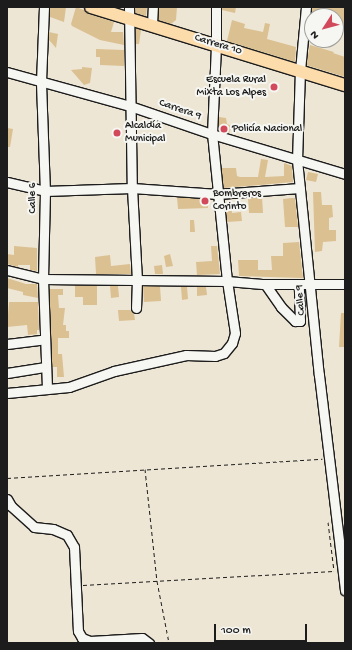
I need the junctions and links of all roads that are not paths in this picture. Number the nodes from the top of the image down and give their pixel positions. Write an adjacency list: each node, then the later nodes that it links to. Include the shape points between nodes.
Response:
1 (44, 7): 11 (street, Calle 6)
2 (92, 7): 6 (main road, Carrera 10)
3 (153, 7): 7 (street)
4 (216, 7): 8 (street)
5 (306, 7): 9 (street, Calle 9)
6 (128, 12): 7 (main road, Carrera 10); 13 (street)
7 (152, 24): 8 (main road, Carrera 10)
8 (216, 45): 9 (main road, Carrera 10); 14 (street)
9 (300, 70): 12 (main road, Carrera 10); 15 (street, Calle 9)
10 (7, 72): 11 (street, Carrera 9)
11 (41, 83): 13 (street, Carrera 9); 20 (street, Calle 6)
12 (345, 85)
13 (130, 106): 14 (street, Carrera 9); 18 (street)
14 (212, 134): 15 (street, Carrera 9); 21 (street)
15 (297, 160): 16 (street, Carrera 9); 19 (street, Calle 9)
16 (345, 174)
17 (7, 182): 20 (street)
18 (132, 188): 20 (street); 21 (street); 24 (street)
19 (300, 188): 21 (street); 28 (street, Calle 9)
20 (45, 192): 23 (street, Calle 6)
21 (218, 194): 25 (street)
22 (7, 270): 23 (street)
23 (43, 279): 24 (street); 31 (street, Calle 6)
24 (137, 280): 25 (street); 30 (street)
25 (227, 280): 26 (street); 35 (street, via 235,333 232,343 224,353 215,356 186,355 114,372 69,387)
26 (265, 284): 27 (street); 27 (street, via 281,307 295,321 300,321)
27 (299, 284): 28 (street)
28 (312, 284): 29 (street); 38 (street, Calle 9)
29 (345, 284)
30 (136, 308)
31 (46, 339): 32 (street); 33 (street, Calle 6)
32 (7, 344)
33 (46, 367): 34 (street); 35 (street, Calle 6)
34 (7, 373)
35 (47, 389): 36 (street)
36 (7, 393)
37 (7, 499): 42 (street, via 34,527 67,534 74,547 78,631 82,638 90,641 142,638)
38 (335, 506): 39 (street); 40 (street, Calle 9)
39 (345, 506)
40 (343, 556): 41 (street, Calle 9, via 338,571)
41 (345, 590)
42 (150, 643)

